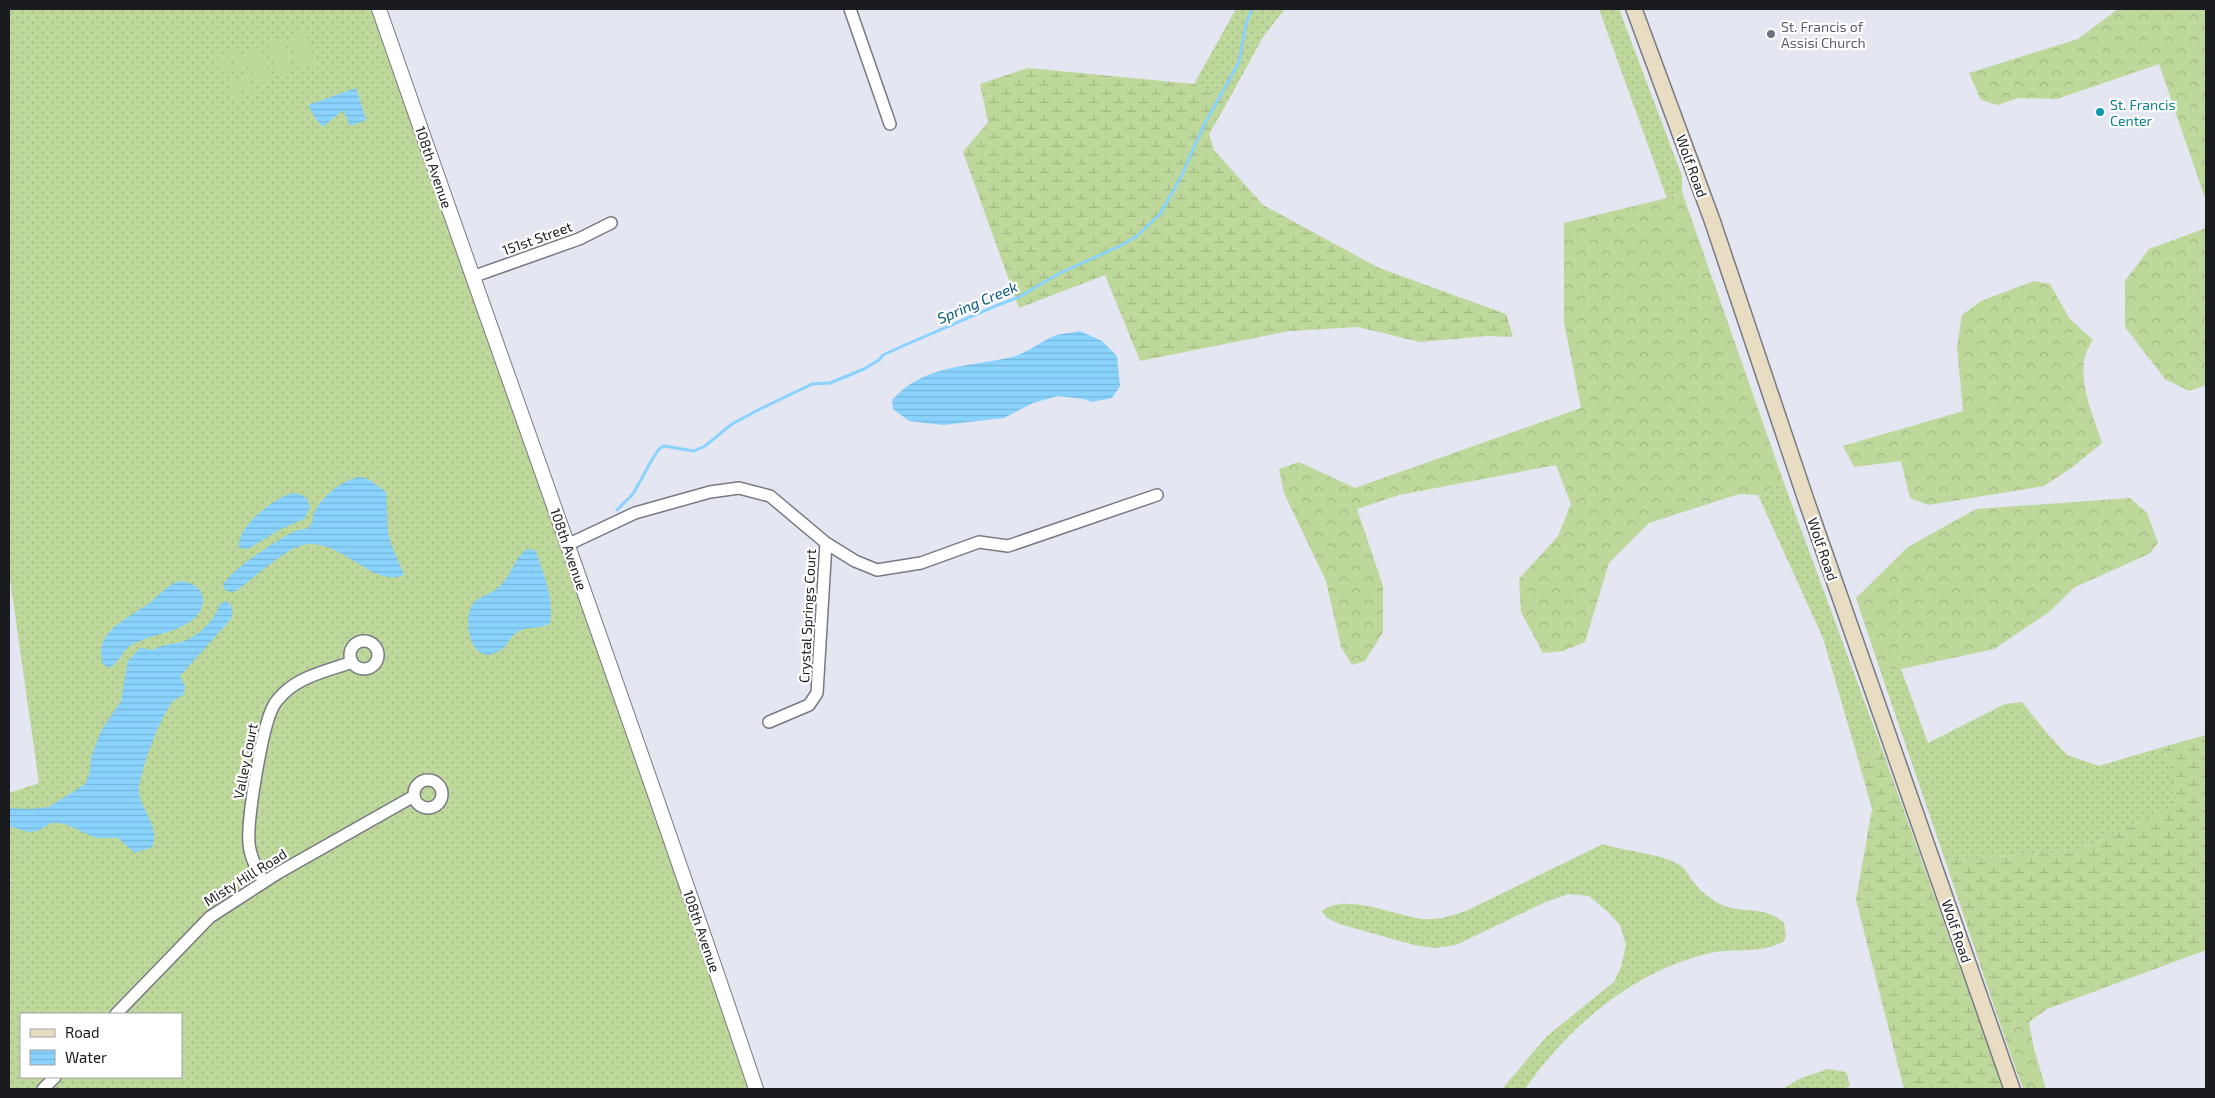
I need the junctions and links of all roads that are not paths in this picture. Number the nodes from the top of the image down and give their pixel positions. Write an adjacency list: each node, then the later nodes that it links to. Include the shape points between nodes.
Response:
1 (379, 9): 6 (street, 108th Avenue)
2 (850, 9): 4 (street)
3 (1634, 9): 18 (main road, Wolf Road, via 1709,210 1804,496)
4 (890, 124)
5 (611, 223): 6 (street, 151st Street, via 579,239)
6 (472, 277): 9 (street, 108th Avenue)
7 (1157, 496): 8 (street, via 1008,546 980,542 921,563 877,570)
8 (826, 543): 9 (street, via 770,496 739,488 710,492 635,513); 11 (street, Crystal Springs Court, via 818,693 809,705)
9 (567, 545): 17 (street, 108th Avenue)
10 (352, 662): 13 (street, Valley Court, via 301,681 274,705 265,729 249,822 249,844)
11 (769, 722)
12 (414, 796): 13 (street, Misty Hill Road)
13 (264, 882): 14 (street, Misty Hill Road, via 210,917)
14 (117, 1013)
15 (54, 1078): 16 (street)
16 (43, 1089)
17 (756, 1089)
18 (2012, 1089)

